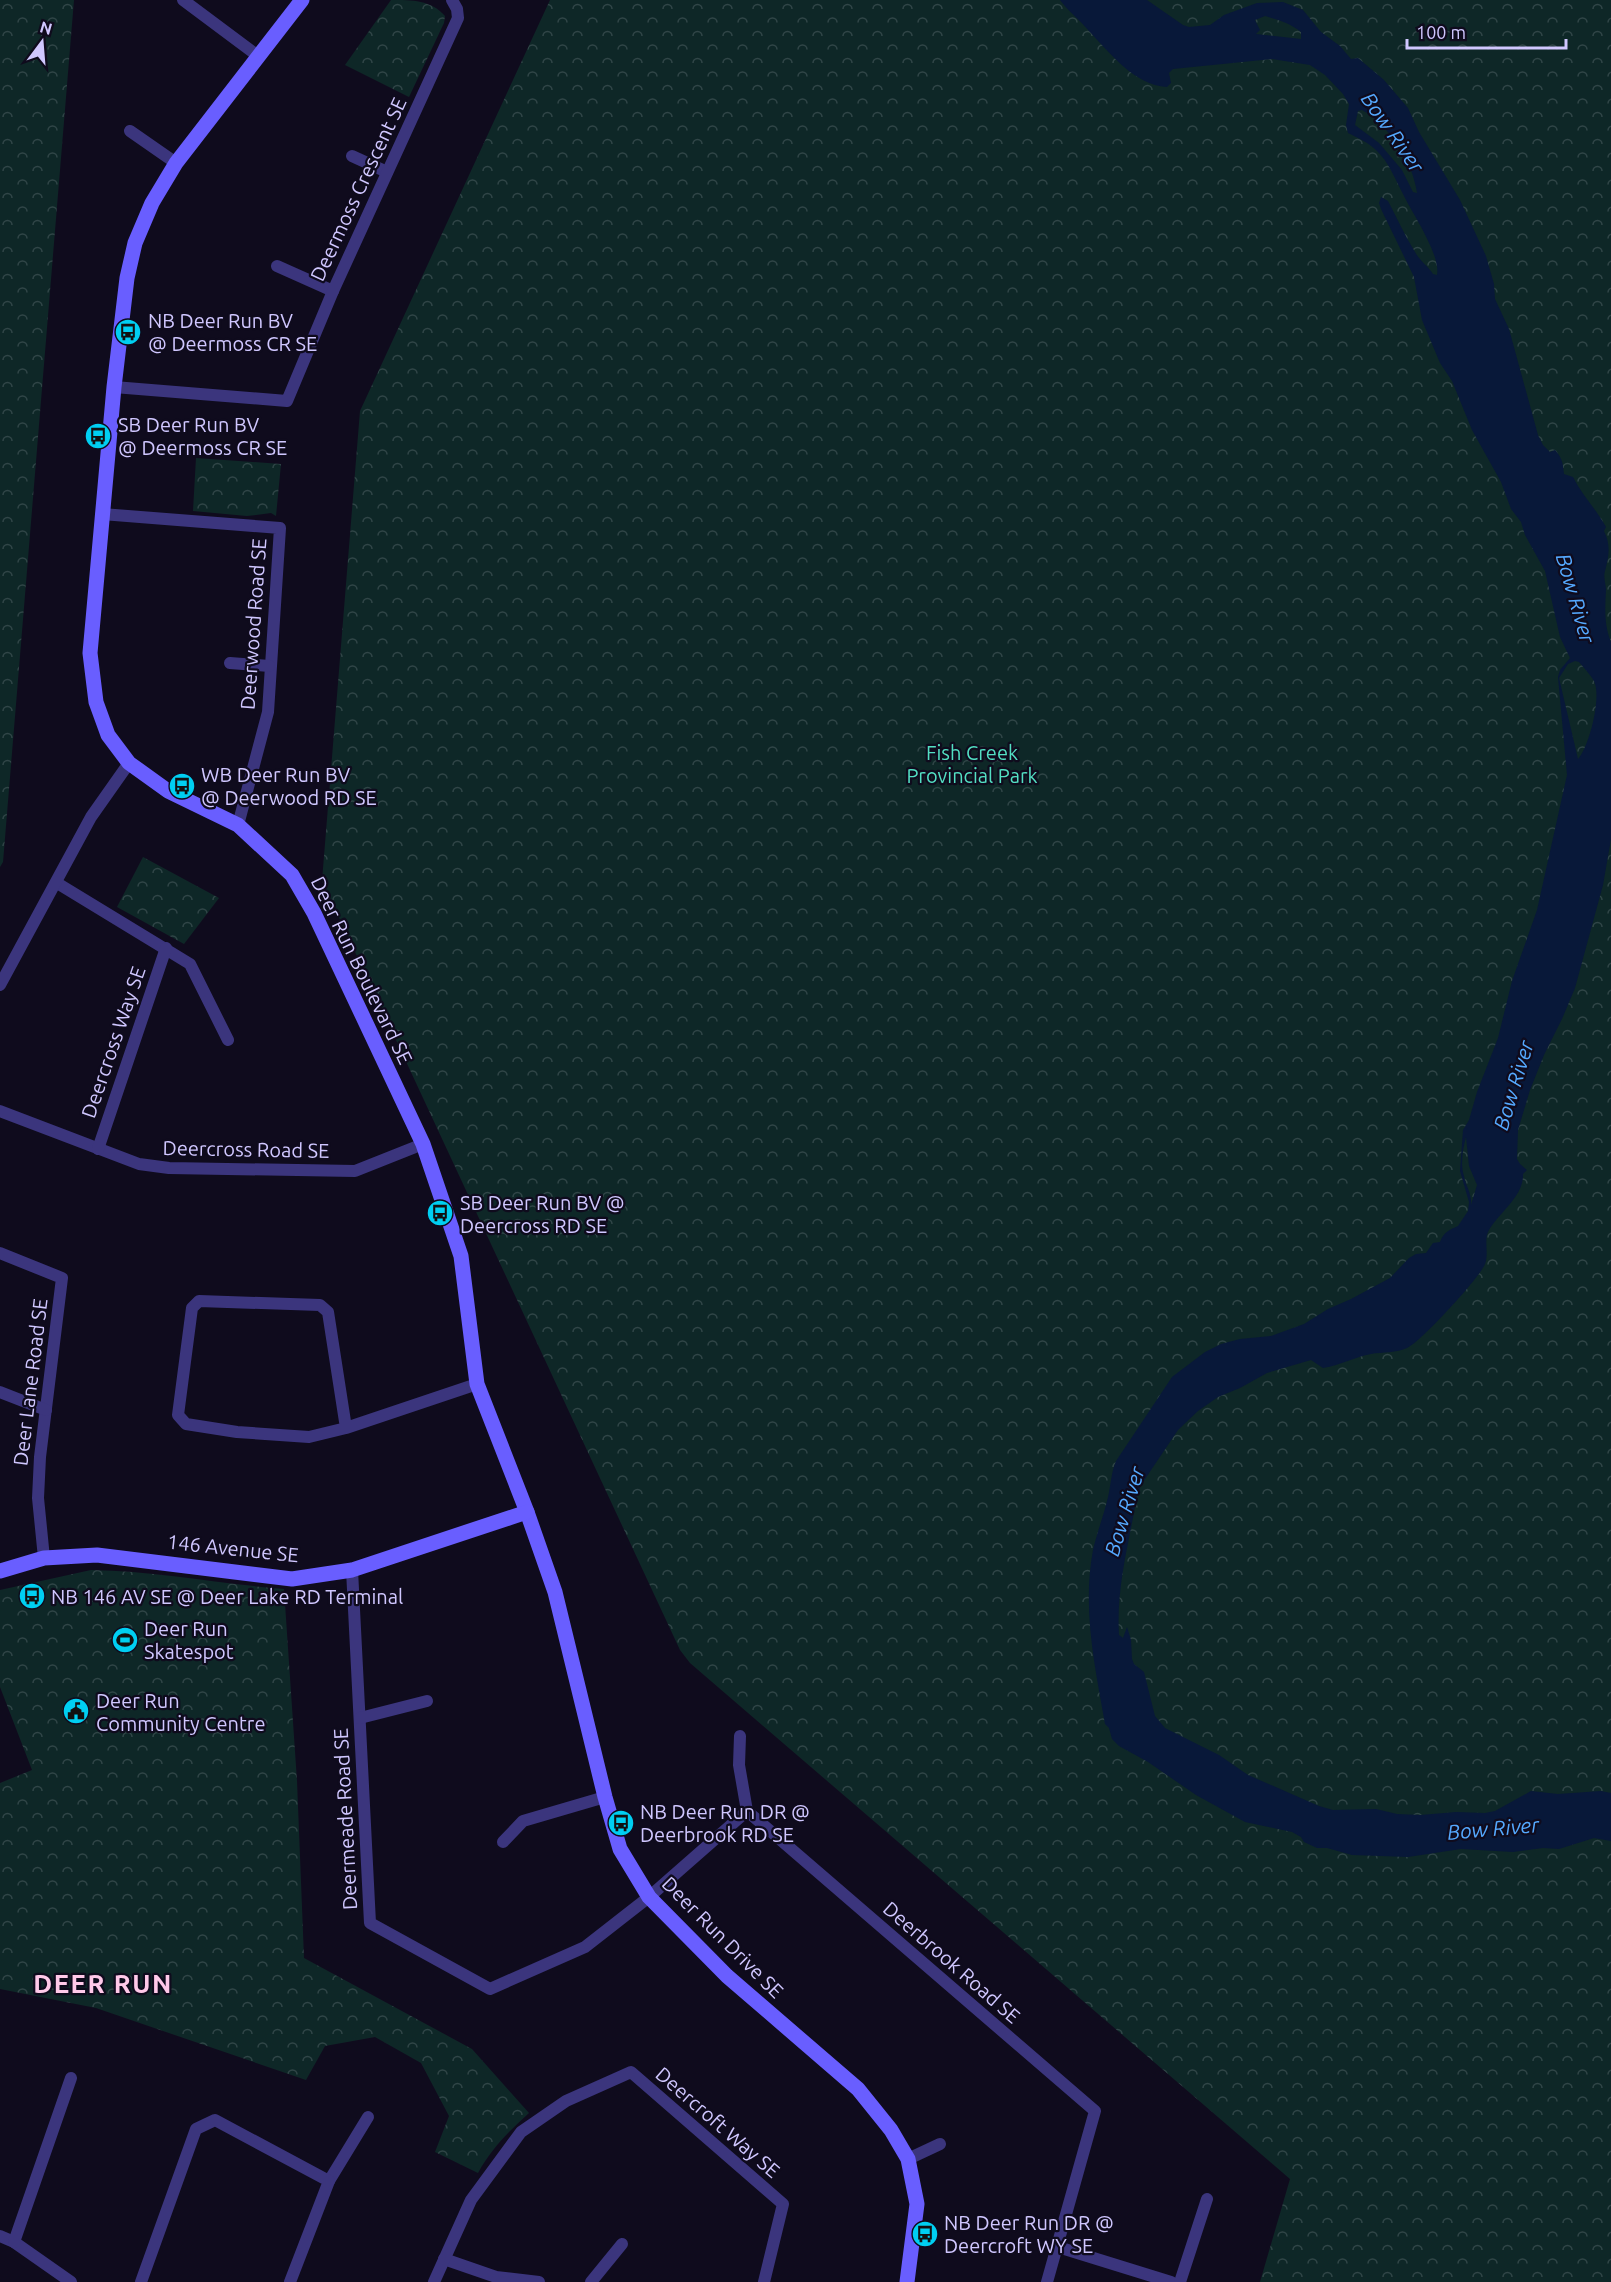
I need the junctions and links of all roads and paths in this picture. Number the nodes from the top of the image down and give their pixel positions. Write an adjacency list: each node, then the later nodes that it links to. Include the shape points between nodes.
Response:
1 (183, 0): 4 (street)
2 (302, 0): 4 (street, Deer Run Boulevard SE)
3 (452, 0): 8 (street, Deermoss Crescent SE, via 458,18)
4 (258, 56): 7 (street, Deer Run Boulevard SE)
5 (130, 131): 7 (street)
6 (352, 156): 8 (street)
7 (176, 164): 11 (street, Deer Run Boulevard SE, via 152,203 135,243)
8 (387, 172): 10 (street, Deermoss Crescent SE)
9 (277, 266): 10 (street)
10 (333, 291): 11 (street, Deermoss Crescent SE, via 287,401)
11 (114, 387): 12 (street, Deer Run Boulevard SE)
12 (102, 514): 14 (street, Deerwood Road SE, via 280,528); 15 (street, Deer Run Boulevard SE, via 90,653 96,702 108,735)
13 (230, 663): 14 (street)
14 (269, 666): 16 (street, Deerwood Road SE, via 268,712)
15 (129, 763): 16 (street, Deer Run Boulevard SE, via 168,791); 17 (street, via 91,817)
16 (238, 825): 22 (street, Deer Run Boulevard SE, via 292,875 314,913)
17 (57, 883): 18 (street); 19 (street)
18 (166, 948): 20 (street, via 190,964); 23 (street, Deercross Way SE)
19 (0, 986)
20 (228, 1040)
21 (0, 1111): 23 (street, Deercross Road SE)
22 (423, 1144): 23 (street, Deercross Road SE, via 355,1171 169,1168 139,1164); 25 (street, Deer Run Boulevard SE, via 461,1257)
23 (98, 1149)
24 (0, 1253): 27 (street, Deer Lane Road SE, via 62,1278)
25 (477, 1384): 28 (street); 29 (street, Deer Run Boulevard SE)
26 (0, 1392): 27 (street)
27 (46, 1410): 30 (street, Deer Lane Road SE, via 38,1498)
28 (346, 1428): 28 (street, via 309,1437 186,1424 178,1415 192,1308 200,1302 320,1305 328,1312)
29 (527, 1512): 31 (street, 146 Avenue SE); 36 (street, Deer Run Drive SE, via 555,1592)
30 (44, 1558): 31 (street, 146 Avenue SE, via 97,1555 292,1579); 32 (street, 146 Avenue SE)
31 (352, 1570): 34 (street, Deermeade Road SE)
32 (0, 1571)
33 (427, 1701): 34 (street)
34 (360, 1718): 39 (street, Deermeade Road SE, via 370,1923 490,1989 585,1947)
35 (740, 1736): 37 (street, via 739,1765)
36 (605, 1797): 38 (street, via 523,1821); 39 (street, Deer Run Drive SE, via 620,1850)
37 (747, 1811): 39 (street); 49 (street, Deerbrook Road SE, via 1095,2110)
38 (503, 1842)
39 (649, 1897): 43 (street, Deer Run Drive SE, via 728,1976 858,2089 891,2130)
40 (71, 2078): 47 (street)
41 (368, 2117): 44 (street)
42 (940, 2144): 43 (street)
43 (908, 2159): 58 (street, Deer Run Drive SE, via 917,2204)
44 (329, 2181): 52 (street, via 215,2120 196,2129); 53 (street)
45 (1207, 2199): 61 (street)
46 (0, 2236): 47 (street)
47 (14, 2242): 51 (street)
48 (622, 2244): 56 (street)
49 (1058, 2247): 59 (street, Deerbrook Road SE); 60 (street)
50 (444, 2259): 54 (street, Deercroft Way SE); 55 (street, via 496,2277); 57 (street, Deercroft Way SE, via 471,2200 521,2132 566,2101 631,2072 783,2204)
51 (71, 2282)
52 (141, 2282)
53 (290, 2282)
54 (434, 2282)
55 (539, 2282)
56 (591, 2282)
57 (765, 2282)
58 (907, 2282)
59 (1047, 2282)
60 (1171, 2282)
61 (1180, 2282)

